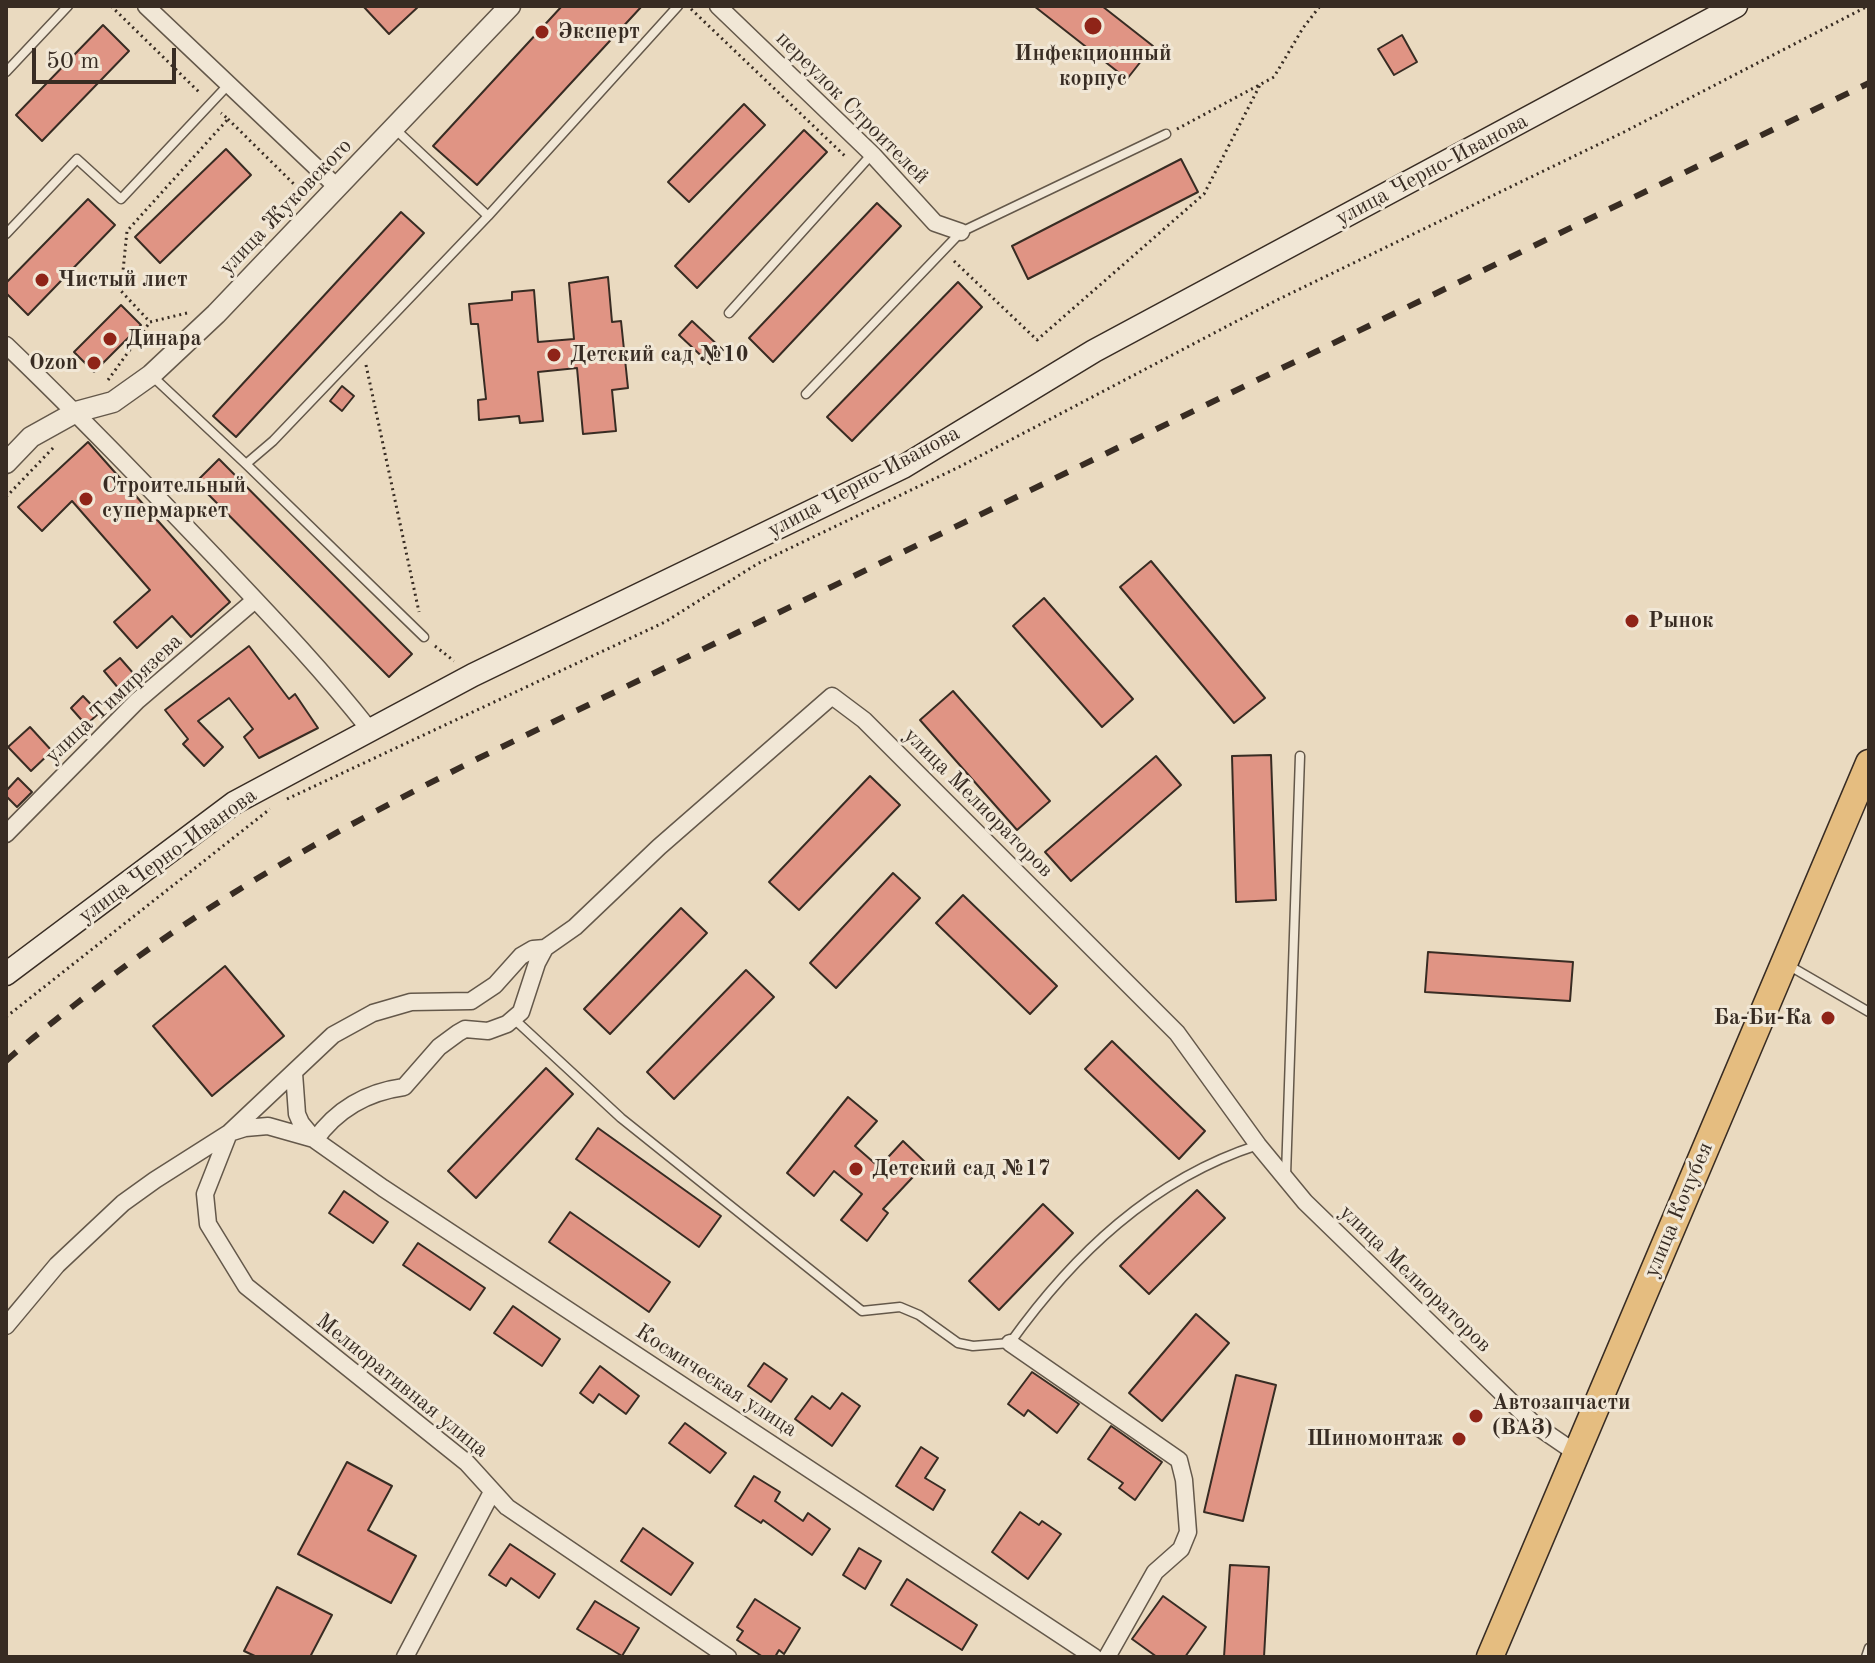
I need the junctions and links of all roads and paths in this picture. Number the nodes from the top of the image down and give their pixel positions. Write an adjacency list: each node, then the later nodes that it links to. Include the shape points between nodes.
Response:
1 (68, 6): 10 (lane)
2 (111, 6): 13 (path)
3 (146, 6): 11 (street)
4 (510, 6): 15 (street, улица Жуковского)
5 (678, 6): 19 (lane)
6 (718, 6): 17 (street, переулок Строителей)
7 (1320, 6): 12 (path, via 1274,77)
8 (1735, 6): 34 (main road, улица Черно-Иванова, via 1094,351 903,467)
9 (1868, 6): 43 (path, via 757,564 665,622 277,802)
10 (6, 72)
11 (229, 84): 13 (lane); 18 (street)
12 (1260, 85): 16 (path); 24 (path, via 1204,194)
13 (212, 104): 14 (path); 21 (lane, via 121,199 77,159)
14 (228, 119): 18 (path, via 307,196); 22 (path, via 127,231 121,291 150,322)
15 (394, 128): 18 (street, улица Жуковского); 19 (lane)
16 (1166, 134): 20 (lane)
17 (872, 154): 20 (street, переулок Строителей, via 935,223); 23 (lane)
18 (332, 182): 27 (street, улица Жуковского, via 216,314)
19 (488, 216): 26 (lane)
20 (961, 232): 28 (lane)
21 (6, 234)
22 (188, 312)
23 (729, 313)
24 (1037, 340)
25 (6, 345): 29 (street)
26 (362, 347): 31 (lane); 33 (path)
27 (151, 375): 29 (street, улица Жуковского, via 113,402); 31 (lane)
28 (806, 394)
29 (76, 412): 30 (street, улица Жуковского, via 31,437); 32 (street)
30 (6, 463)
31 (246, 464): 33 (lane)
32 (255, 600): 35 (street); 38 (street, улица Тимирязева, via 137,701)
33 (424, 637): 34 (path)
34 (473, 675): 35 (main road, улица Черно-Иванова)
35 (369, 729): 41 (main road, улица Черно-Иванова, via 234,803)
36 (1300, 756): 49 (lane)
37 (1869, 763): 40 (main road, улица Кочубея)
38 (6, 834)
39 (545, 948): 44 (street); 45 (street, via 521,956 495,985 471,1001 411,1002 373,1013 333,1035); 48 (street, улица Мелиораторов, via 575,927 832,696 864,720 1177,1033)
40 (1784, 963): 42 (lane); 52 (main road, улица Кочубея)
41 (6, 974)
42 (1869, 1012)
43 (6, 1017)
44 (514, 1019): 47 (street, via 488,1031 458,1033 404,1087 363,1098 325,1125); 51 (lane, via 621,1118 862,1311 900,1307 958,1343)
45 (294, 1073): 46 (street); 47 (street, via 297,1114)
46 (229, 1133): 47 (street, via 268,1126); 50 (street, via 123,1203 57,1265); 53 (street, Мелиоративная улица, via 205,1194 205,1208 208,1224 246,1286 467,1463)
47 (315, 1140): 57 (street, Космическая улица)
48 (1258, 1145): 49 (street, улица Мелиораторов); 51 (lane, via 1189,1173 1118,1220 1035,1308)
49 (1286, 1182): 52 (street, улица Мелиораторов, via 1523,1414)
50 (6, 1326)
51 (1010, 1343): 58 (street, via 1179,1460 1188,1532 1181,1549 1155,1572)
52 (1576, 1453): 59 (main road, улица Кочубея)
53 (492, 1492): 55 (street); 56 (street, Мелиоративная улица)
54 (1869, 1648): 60 (lane)
55 (405, 1657)
56 (728, 1657)
57 (1094, 1657)
58 (1107, 1657)
59 (1490, 1657)
60 (1866, 1657)

